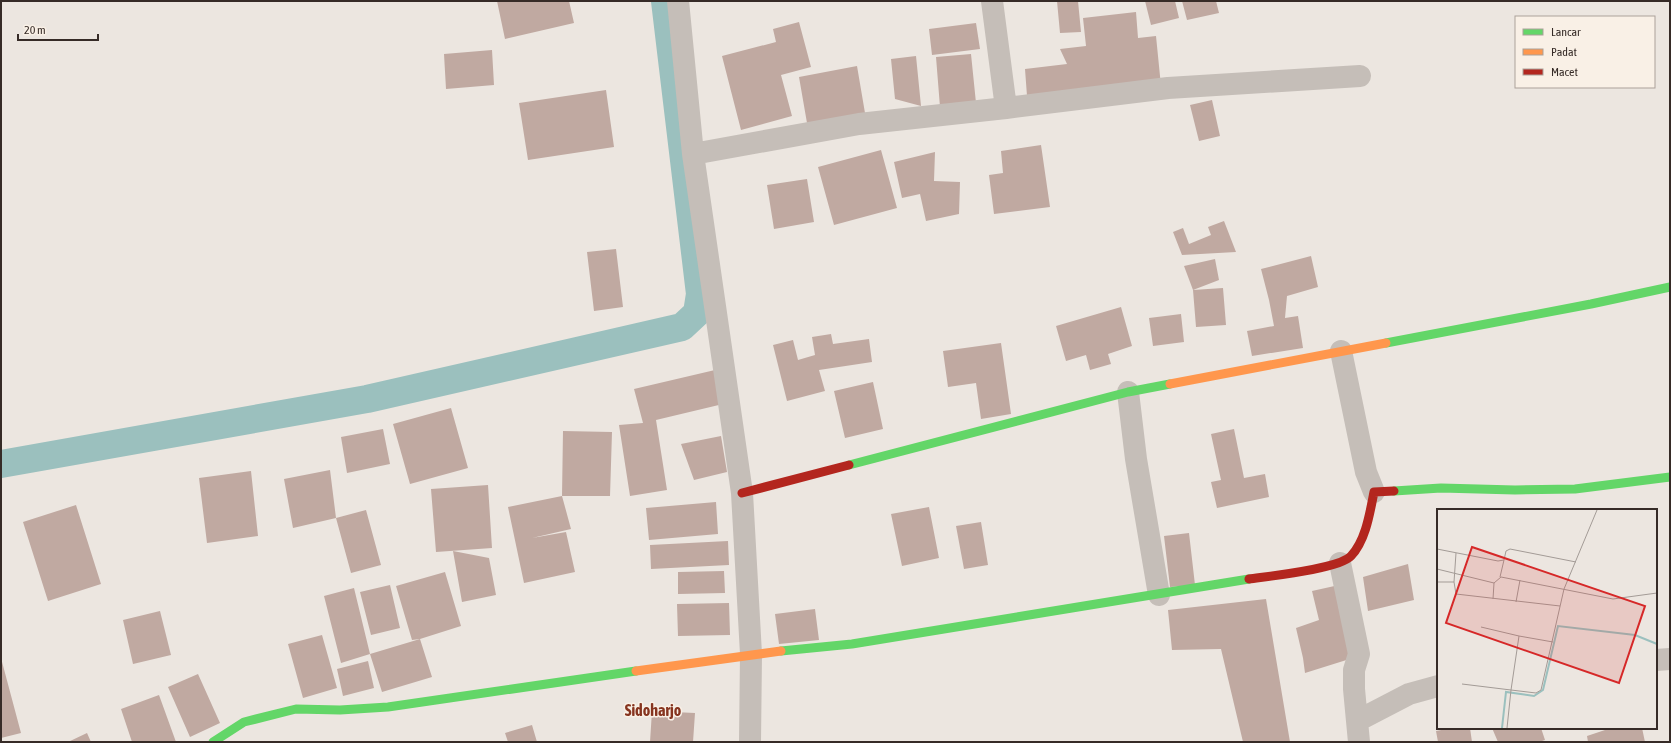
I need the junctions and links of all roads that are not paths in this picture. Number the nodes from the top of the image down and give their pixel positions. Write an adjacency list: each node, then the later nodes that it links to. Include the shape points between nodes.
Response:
1 (678, 1): 5 (street)
2 (992, 1): 4 (street)
3 (1360, 76): 4 (street, via 1168,88)
4 (1006, 108): 5 (street, via 859,124)
5 (693, 154): 11 (street)
6 (1670, 287): 7 (street)
7 (1341, 351): 8 (street); 10 (street, via 1366,472)
8 (1128, 392): 11 (street); 13 (street, via 1136,459)
9 (1670, 477): 10 (street, via 1574,488 1441,488)
10 (1374, 492): 12 (street, via 1360,542 1347,560)
11 (742, 494): 14 (street)
12 (1340, 563): 13 (street); 18 (street, via 1359,654 1354,670)
13 (1159, 595): 14 (street, via 852,644)
14 (751, 654): 19 (street, via 388,707 296,709 244,722); 20 (street)
15 (1670, 658): 16 (street)
16 (1657, 660)
17 (1437, 686): 18 (street, via 1409,694)
18 (1357, 721): 21 (street)
19 (213, 742)
20 (750, 742)
21 (1359, 742)

